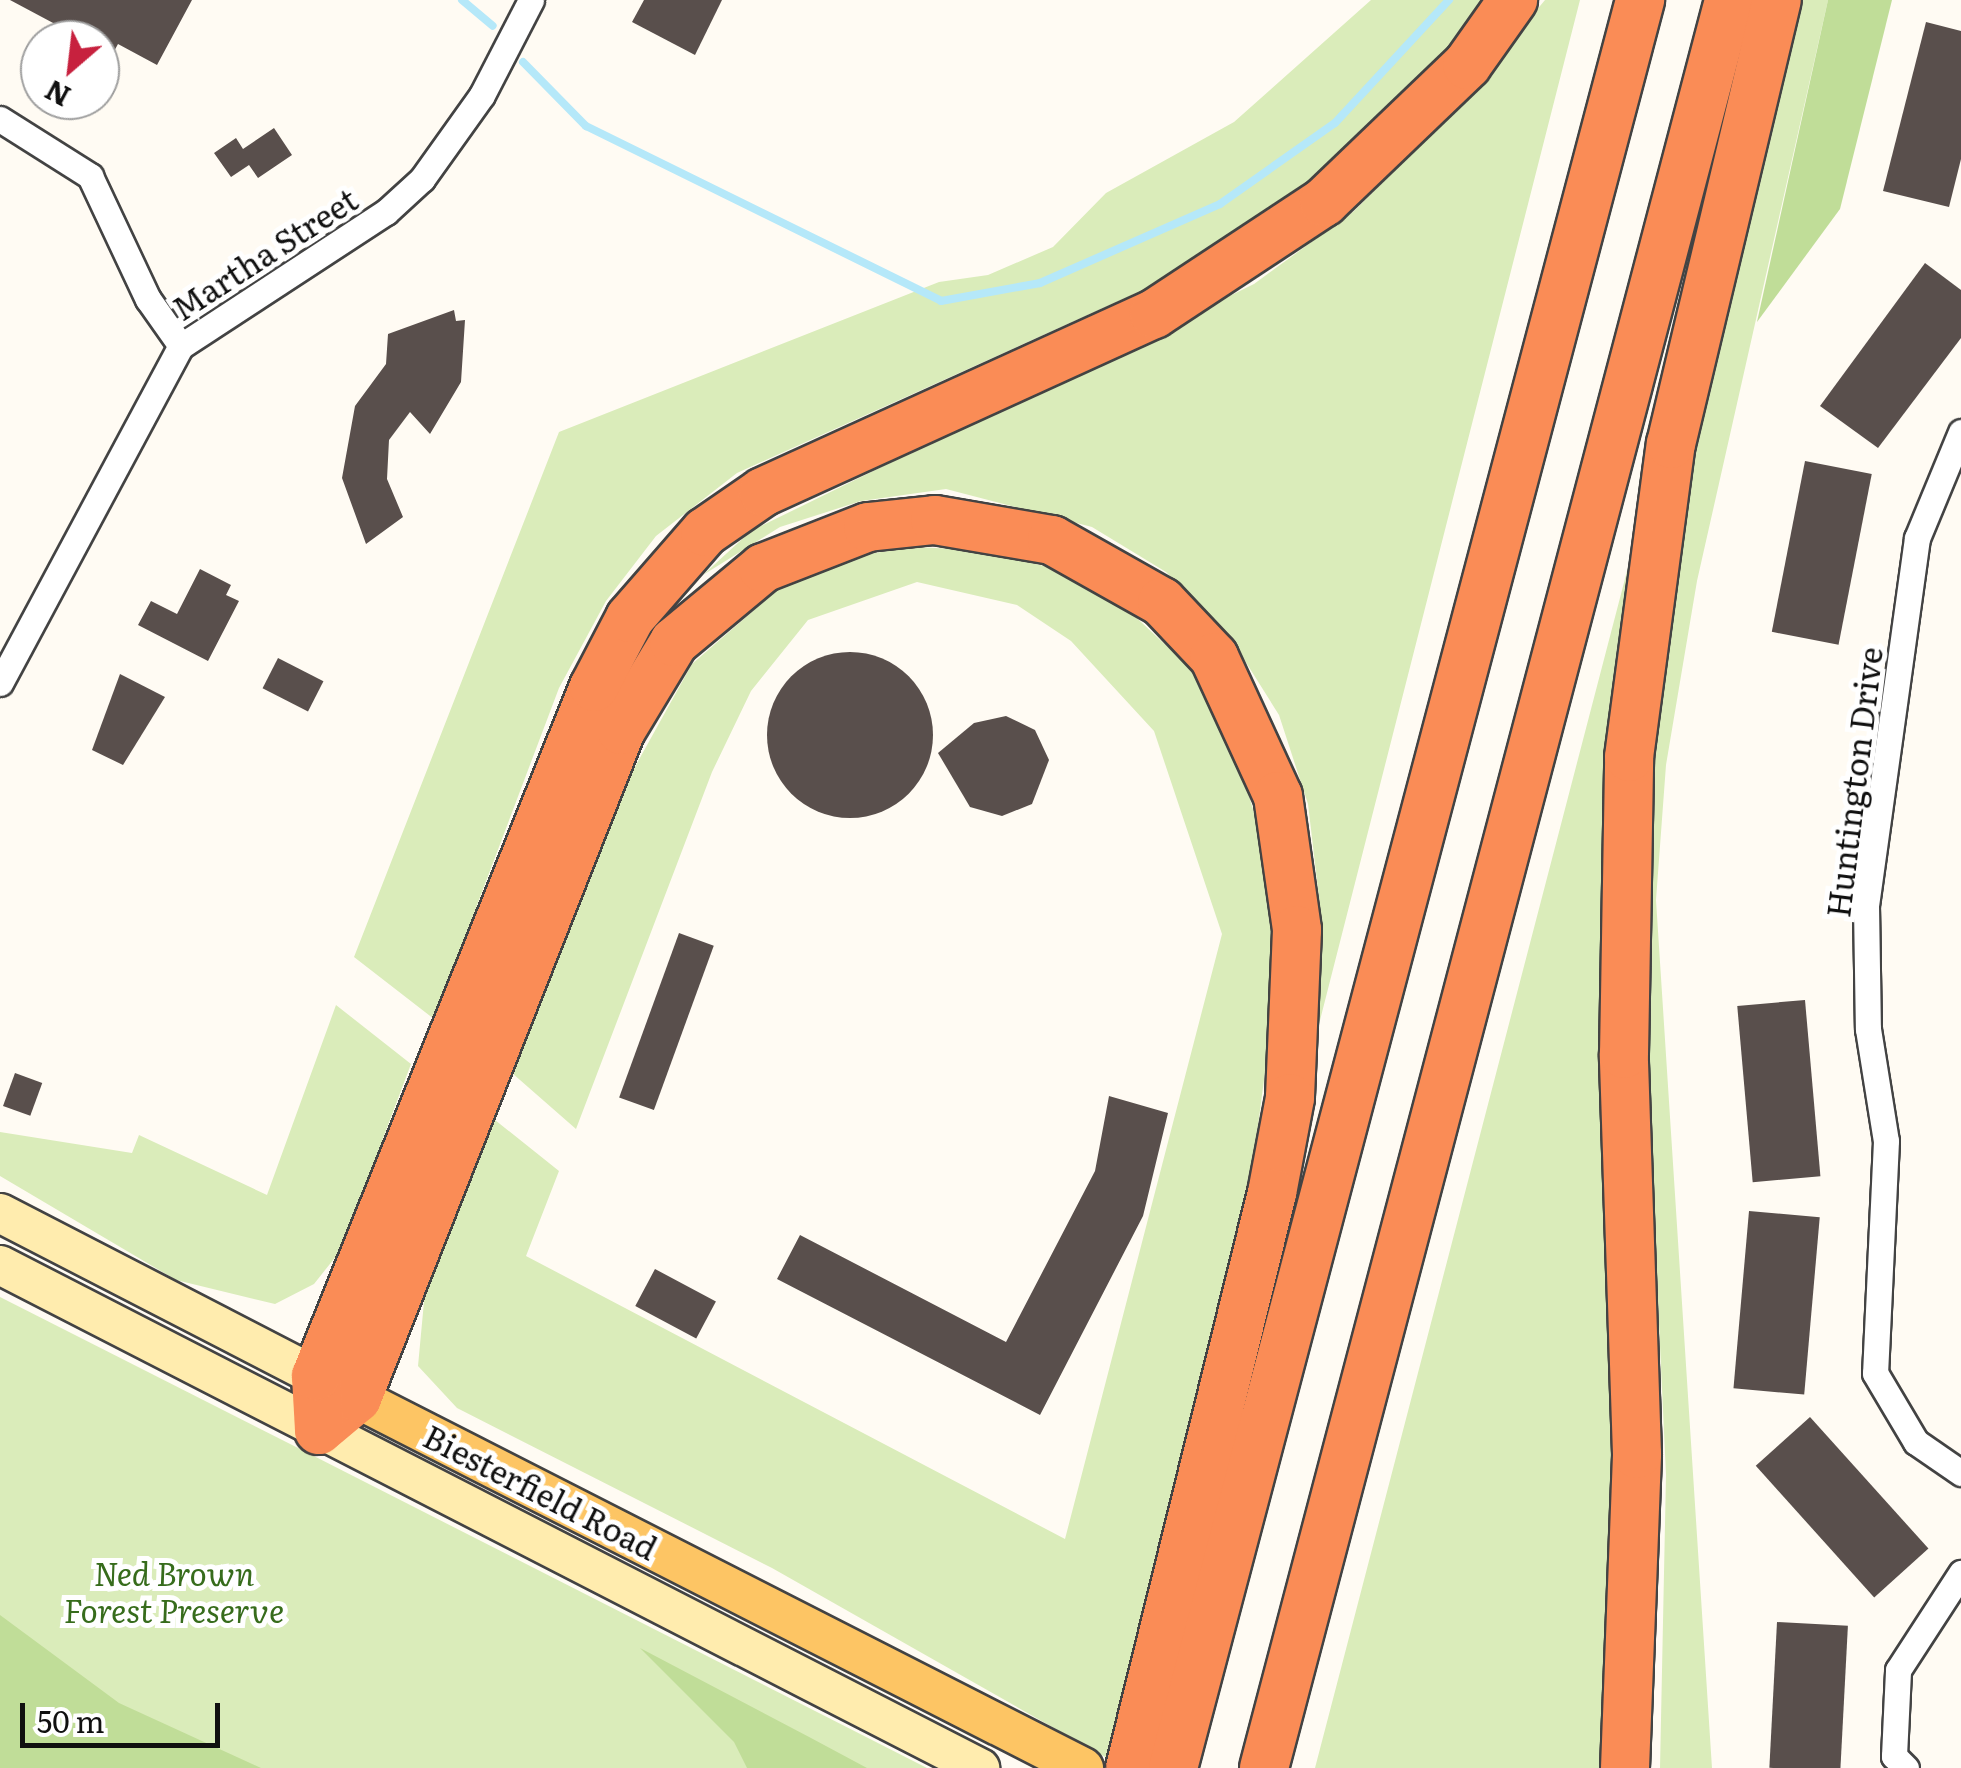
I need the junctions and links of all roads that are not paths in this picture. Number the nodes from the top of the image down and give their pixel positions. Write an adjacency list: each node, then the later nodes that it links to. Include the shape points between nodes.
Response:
1 (530, 0): 7 (street, Martha Street, via 482,95 422,179 386,212)
2 (1513, 0): 10 (highway, via 1467,65 1293,222 1154,314 763,492 705,532 630,618 594,687)
3 (1640, 0): 21 (highway)
4 (1729, 0): 22 (highway)
5 (1777, 0): 23 (highway, via 1671,444 1629,758 1624,1054 1637,1454)
6 (0, 119): 7 (street, via 90,176 148,299)
7 (181, 346): 9 (street, Martha Street)
8 (1961, 432): 16 (street, Huntington Drive, via 1917,538 1866,906 1868,1029 1886,1141 1876,1373 1916,1442)
9 (0, 683)
10 (493, 1005): 13 (highway, via 427,1106); 14 (highway, via 464,1139); 20 (highway, via 643,686 674,642 763,568 868,527 994,525 1106,564 1162,602 1214,658 1251,726 1290,851 1298,930 1292,1079 1244,1316)
11 (0, 1213): 13 (main road, Biesterfield Road)
12 (0, 1266): 15 (main road, Biesterfield Road)
13 (316, 1376): 14 (main road, Biesterfield Road); 15 (highway)
14 (357, 1398): 15 (highway); 19 (main road, Biesterfield Road)
15 (319, 1430): 18 (main road, Biesterfield Road)
16 (1961, 1473)
17 (1961, 1573): 24 (street, via 1898,1670 1894,1756)
18 (980, 1768)
19 (1083, 1768)
20 (1130, 1768)
21 (1173, 1768)
22 (1264, 1768)
23 (1625, 1768)
24 (1906, 1768)

